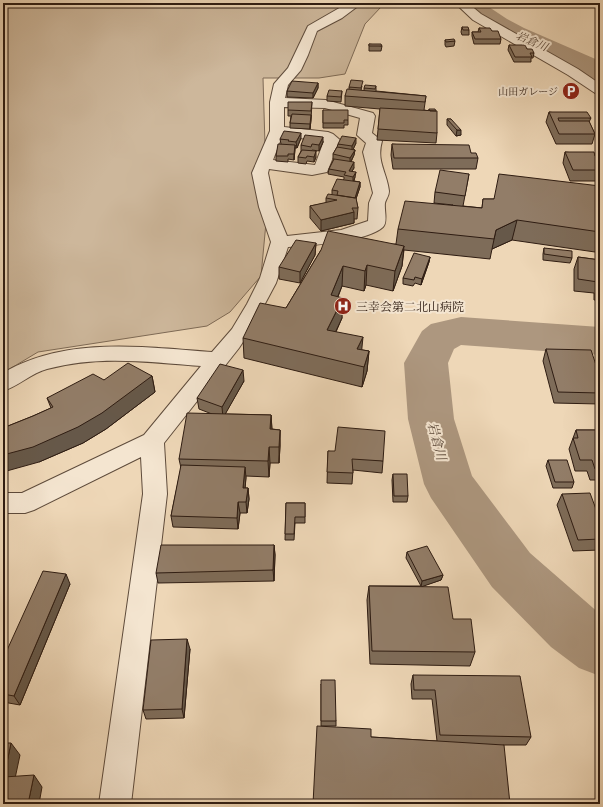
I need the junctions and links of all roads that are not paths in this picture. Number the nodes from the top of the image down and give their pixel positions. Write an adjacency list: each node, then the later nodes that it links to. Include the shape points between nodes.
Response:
1 (356, 3): 4 (street, via 312,29 300,60 281,84)
2 (461, 3): 3 (street, via 483,20)
3 (600, 90)
4 (277, 102): 5 (street); 7 (street, via 326,104 368,116 364,135 374,142 371,152 382,193 376,203 376,224 366,230 326,239)
5 (277, 131): 6 (street); 6 (street, via 328,137 332,140 321,169)
6 (264, 164): 7 (street, via 260,173 267,208)
7 (280, 242): 8 (street, via 268,282 253,311)
8 (217, 360): 9 (street, via 101,354 66,357 39,363); 10 (street)
9 (3, 382)
10 (152, 441): 11 (street, via 25,503); 12 (street, via 156,494)
11 (3, 503)
12 (116, 804)

